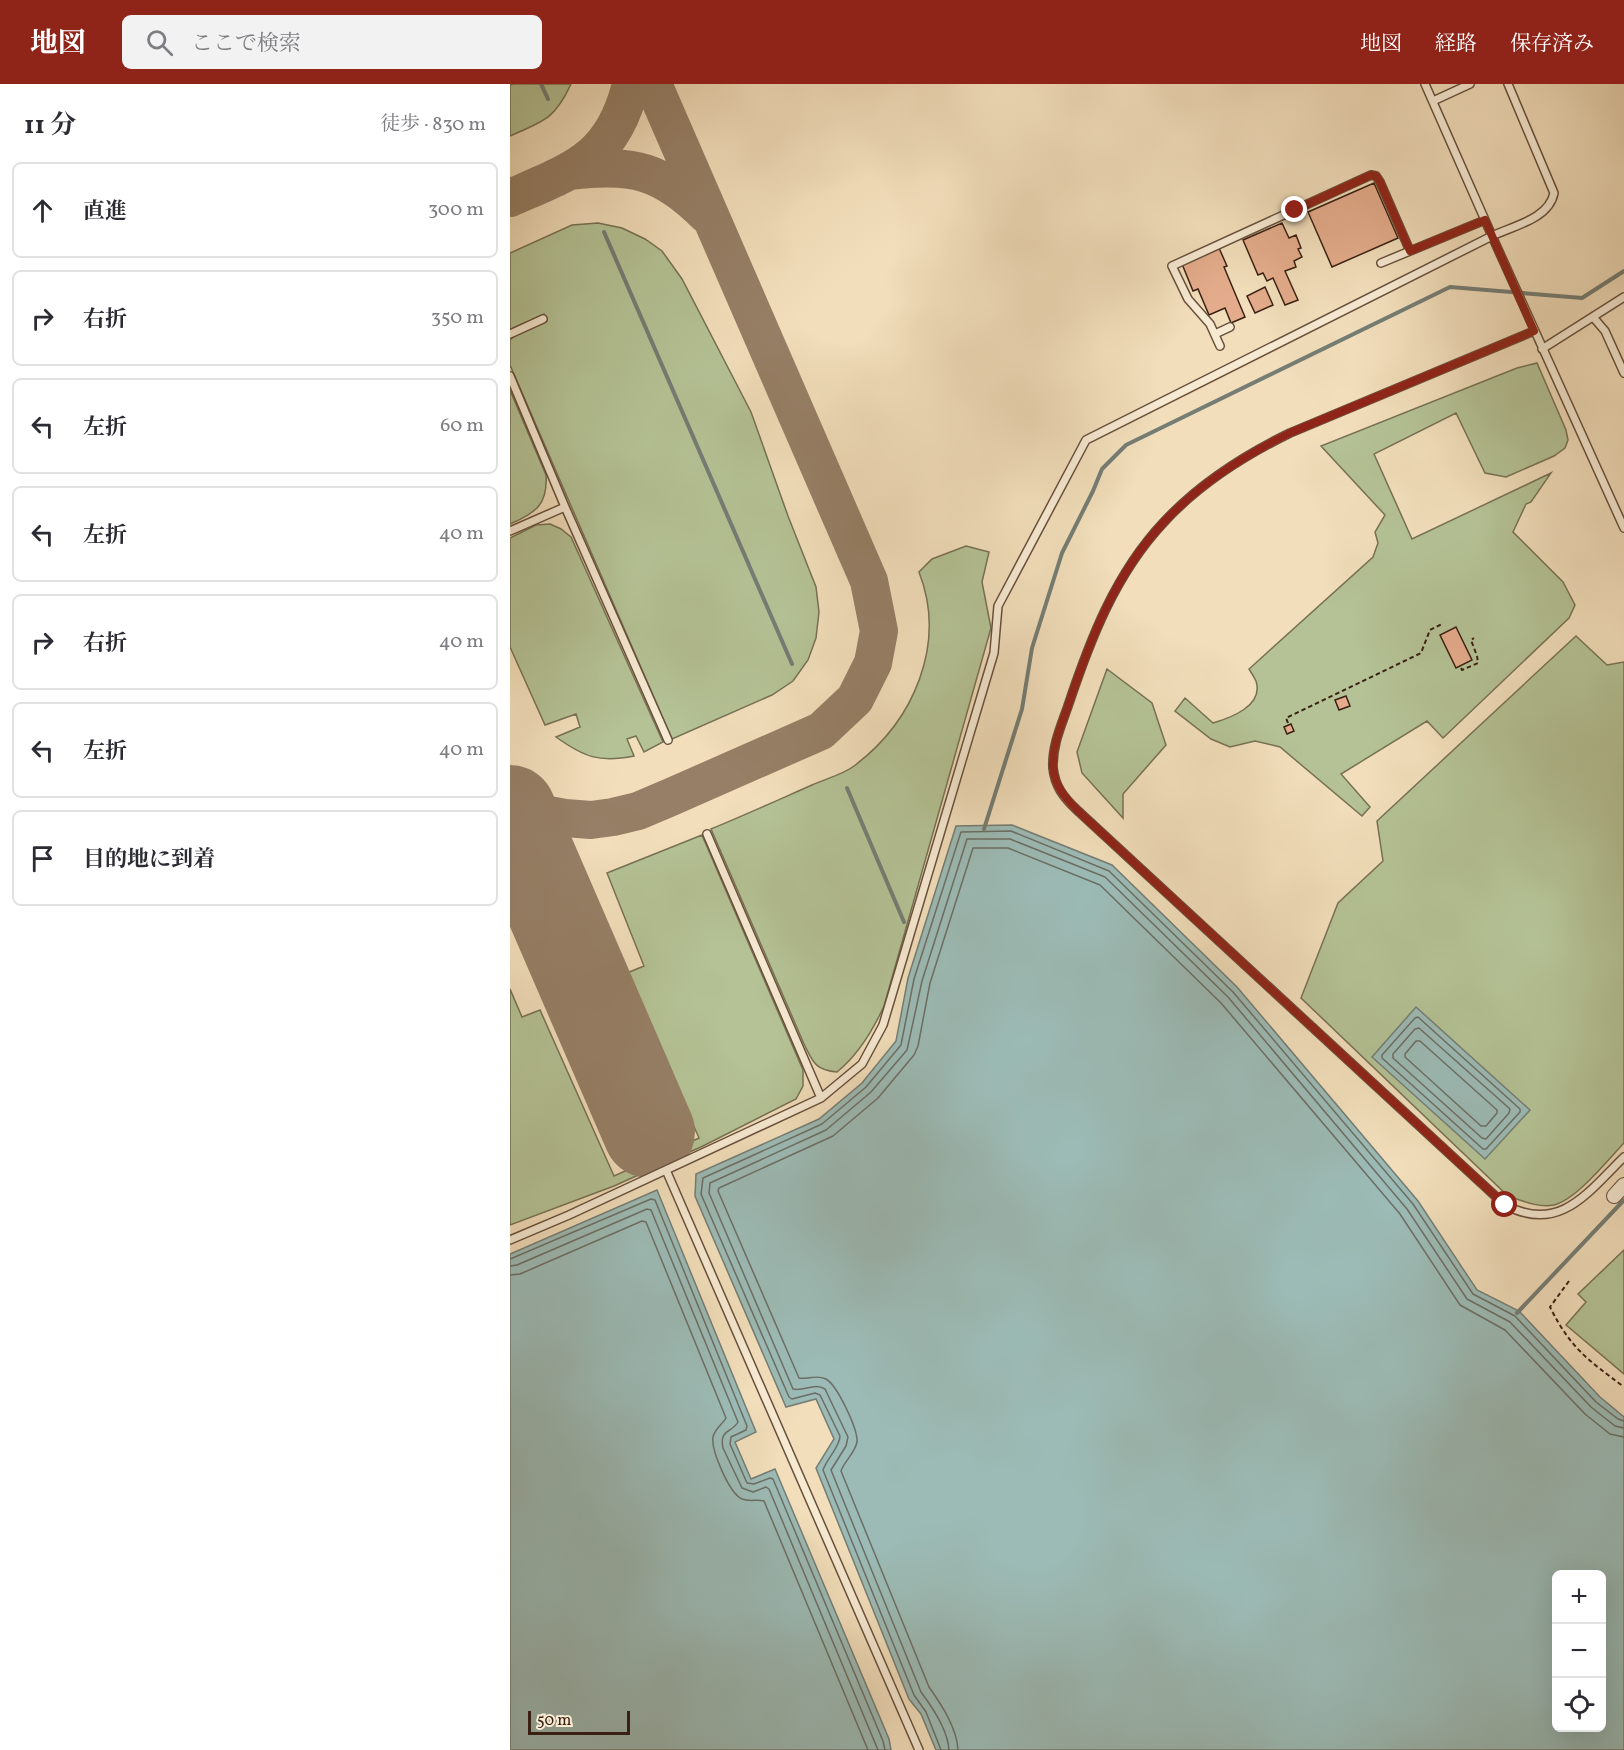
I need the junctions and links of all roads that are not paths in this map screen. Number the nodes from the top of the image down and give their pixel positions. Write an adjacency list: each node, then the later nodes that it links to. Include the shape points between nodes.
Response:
1 (1425, 84): 4 (lane)
2 (1470, 84): 4 (lane)
3 (1508, 84): 6 (lane, via 1554,193 1542,213)
4 (1433, 100): 5 (lane)
5 (1485, 220): 6 (lane); 7 (lane)
6 (1492, 236): 13 (lane); 25 (lane, via 1086,440 998,606 994,653 883,1025 862,1064)
7 (1410, 251): 8 (lane); 15 (lane, via 1380,182 1371,175 1172,266 1188,299)
8 (1381, 264)
9 (1624, 297): 10 (lane)
10 (1593, 318): 17 (lane); 18 (lane, via 1605,331)
11 (543, 319): 14 (lane)
12 (1230, 327): 15 (lane)
13 (1534, 331): 17 (lane); 26 (lane, via 1252,452 1181,504 1145,545 1114,591 1089,643 1054,748 1053,767 1063,797 1505,1205 1519,1213 1535,1215 1553,1214 1573,1206)
14 (510, 334)
15 (1215, 334): 16 (lane)
16 (1220, 346)
17 (1542, 349): 21 (lane)
18 (1624, 373)
19 (510, 376): 20 (lane)
20 (565, 507): 22 (lane); 23 (lane)
21 (1624, 528)
22 (510, 531)
23 (668, 740)
24 (707, 834): 25 (lane)
25 (821, 1098): 27 (lane)
26 (1624, 1157)
27 (666, 1170): 30 (lane); 31 (lane)
28 (1624, 1185): 29 (street)
29 (1614, 1196)
30 (510, 1240)
31 (919, 1750)

